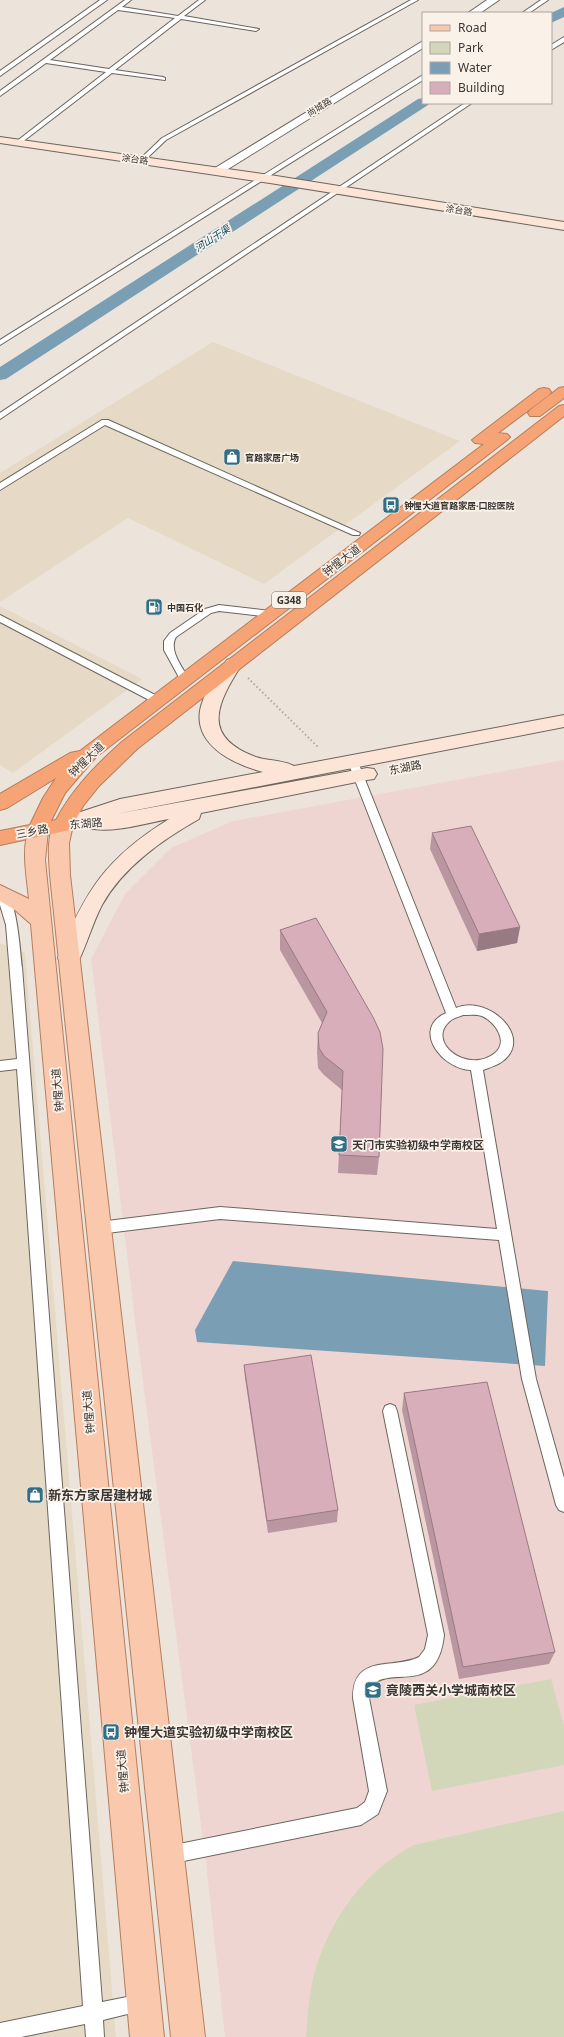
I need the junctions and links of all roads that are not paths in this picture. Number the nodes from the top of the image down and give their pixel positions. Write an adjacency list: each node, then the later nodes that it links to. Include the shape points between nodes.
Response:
1 (104, 0): 17 (lane)
2 (128, 0): 7 (lane)
3 (202, 0): 10 (lane)
4 (415, 0): 24 (lane, via 164,139)
5 (494, 0): 8 (street)
6 (545, 0): 9 (lane)
7 (117, 8): 10 (lane); 15 (lane)
8 (475, 12)
9 (527, 12)
10 (179, 17): 11 (lane); 16 (lane)
11 (256, 29)
12 (564, 39): 14 (lane)
13 (422, 45): 25 (street, 尚城路)
14 (552, 47)
15 (45, 61): 16 (lane); 20 (lane)
16 (110, 71): 19 (lane); 23 (lane)
17 (0, 74)
18 (422, 78): 26 (lane)
19 (163, 79)
20 (0, 94)
21 (467, 104): 27 (lane)
22 (0, 140): 23 (main road, 涂台路)
23 (20, 142): 24 (main road, 涂台路)
24 (142, 160): 25 (main road, 涂台路)
25 (216, 171): 26 (main road, 涂台路)
26 (266, 179): 27 (main road, 涂台路); 29 (lane)
27 (335, 189): 28 (main road, 涂台路); 33 (lane)
28 (564, 226)
29 (0, 343)
30 (564, 377): 37 (highway)
31 (564, 391): 38 (highway, 钟惺大道 / G348)
32 (564, 409): 35 (highway)
33 (0, 417)
34 (564, 423): 35 (highway)
35 (495, 469): 40 (highway, 钟惺大道, via 299,630)
36 (0, 487): 37 (lane, via 105,422)
37 (356, 533): 38 (highway, via 296,579)
38 (270, 614): 41 (highway, 钟惺大道 / G348); 41 (lane, via 213,609 178,631 168,641 169,650)
39 (0, 618): 42 (lane)
40 (233, 664): 47 (main road, via 212,701 209,714 215,737 233,754 247,761 279,769); 50 (highway, 钟惺大道, via 130,745 94,778 71,807)
41 (184, 679): 42 (highway, 钟惺大道 / G348)
42 (157, 700): 45 (highway, 钟惺大道 / G348)
43 (564, 721): 46 (main road, 东湖路)
44 (564, 735): 46 (main road, 东湖路)
45 (110, 736): 48 (highway); 51 (highway, 钟惺大道 / G348, via 72,770 50,801)
46 (349, 767): 47 (main road, 东湖路); 49 (main road, 东湖路); 56 (lane)
47 (308, 770): 50 (main road, 东湖路, via 120,806)
48 (0, 803)
49 (205, 806): 50 (main road, 东湖路, via 128,820); 55 (main road, via 156,836 120,868 104,886 82,925)
50 (63, 825): 51 (highway, 三乡路); 55 (main road, 钟惺大道, via 60,868)
51 (38, 830): 52 (highway, 三乡路); 54 (main road, 钟惺大道, via 36,860)
52 (0, 838)
53 (1, 893): 54 (main road, via 21,902); 57 (lane, via 12,925)
54 (41, 922): 65 (main road, 钟惺大道)
55 (69, 958): 60 (main road, 钟惺大道)
56 (452, 1014): 59 (lane, via 437,1027 438,1046 444,1055 454,1061); 59 (lane, via 462,1010 474,1010 496,1019 503,1026 507,1044 503,1053 497,1060)
57 (23, 1063): 58 (lane); 66 (lane)
58 (0, 1066)
59 (476, 1066): 61 (lane)
60 (99, 1228): 61 (lane, via 220,1213); 64 (main road, 钟惺大道)
61 (505, 1235): 63 (lane, via 529,1378)
62 (390, 1411): 64 (lane, via 436,1635 435,1646 424,1664 370,1676 362,1685 361,1698 378,1791 372,1808 362,1816)
63 (564, 1505)
64 (168, 1855): 70 (main road, 钟惺大道)
65 (144, 2003): 66 (lane); 69 (main road, 钟惺大道)
66 (93, 2013): 67 (lane); 68 (lane)
67 (0, 2032)
68 (95, 2037)
69 (147, 2037)
70 (188, 2037)

